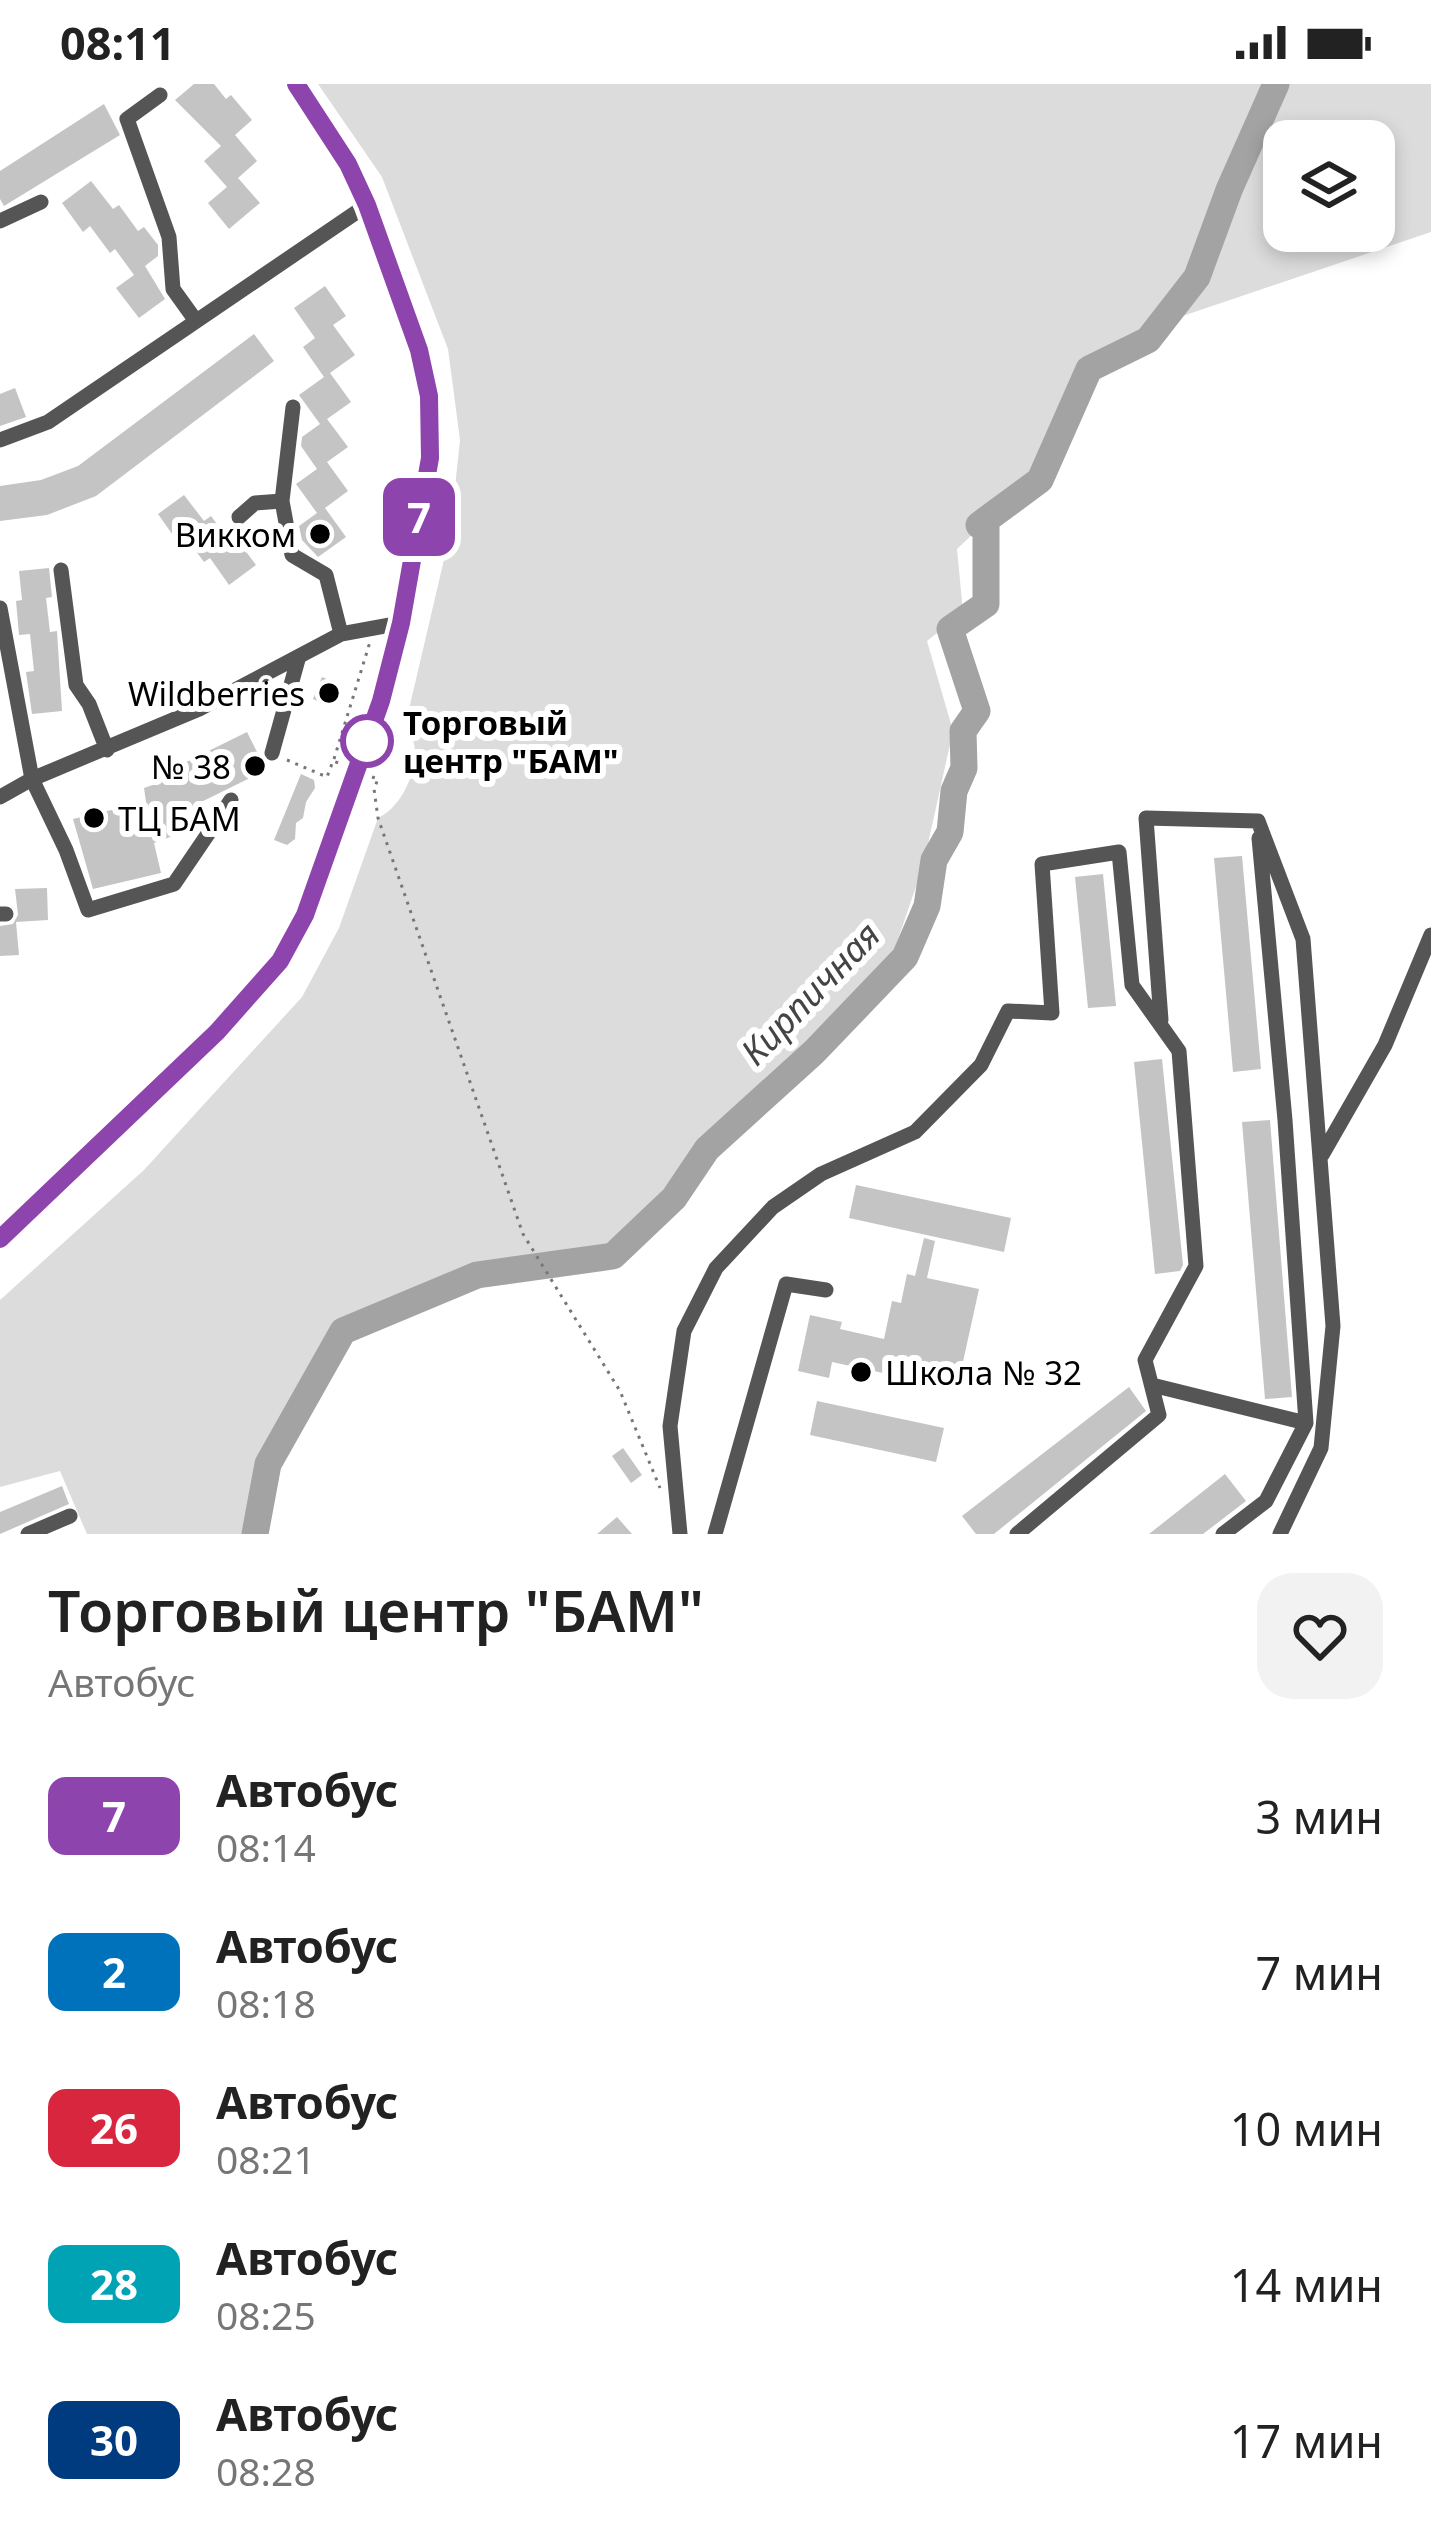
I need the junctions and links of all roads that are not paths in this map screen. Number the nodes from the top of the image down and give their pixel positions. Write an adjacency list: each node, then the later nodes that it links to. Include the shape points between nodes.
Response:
1 (296, 84): 4 (main road)
2 (160, 94): 6 (street, via 127,119 169,237 173,290)
3 (41, 202): 5 (street)
4 (367, 205): 6 (street); 13 (main road, via 419,350 430,411 430,458)
5 (0, 220)
6 (196, 321): 8 (street, via 48,422)
7 (292, 407): 9 (street)
8 (0, 440)
9 (282, 501): 10 (street, via 255,502); 14 (street, via 292,555 326,575)
10 (239, 518)
11 (61, 569): 16 (street, via 76,685)
12 (0, 608): 18 (street)
13 (401, 623): 14 (street); 25 (main road, via 305,915 280,961)
14 (340, 634): 15 (street)
15 (299, 656): 16 (street); 17 (street)
16 (106, 750): 18 (street)
17 (272, 753)
18 (32, 779): 19 (street); 20 (street, via 88,910 174,884)
19 (0, 796)
20 (231, 800)
21 (1258, 821): 23 (street, via 1146,818); 24 (street, via 1303,939); 28 (street)
22 (1431, 935): 24 (street, via 1384,1045)
23 (1162, 1023): 27 (street, via 1179,1051 1196,1266 1145,1360); 31 (street, via 1132,985 1119,852 1042,864 1052,1013 1008,1011 981,1065 915,1132 821,1174 773,1207 716,1268 684,1331 670,1426)
24 (1322, 1155): 35 (street, via 1333,1326 1321,1448)
25 (0, 1239)
26 (826, 1290): 32 (street, via 786,1284)
27 (1152, 1384): 28 (street); 33 (street, via 1160,1415)
28 (1306, 1423): 34 (street, via 1266,1501)
29 (70, 1516): 30 (street)
30 (28, 1534)
31 (680, 1534)
32 (715, 1534)
33 (1017, 1534)
34 (1223, 1534)
35 (1280, 1534)

